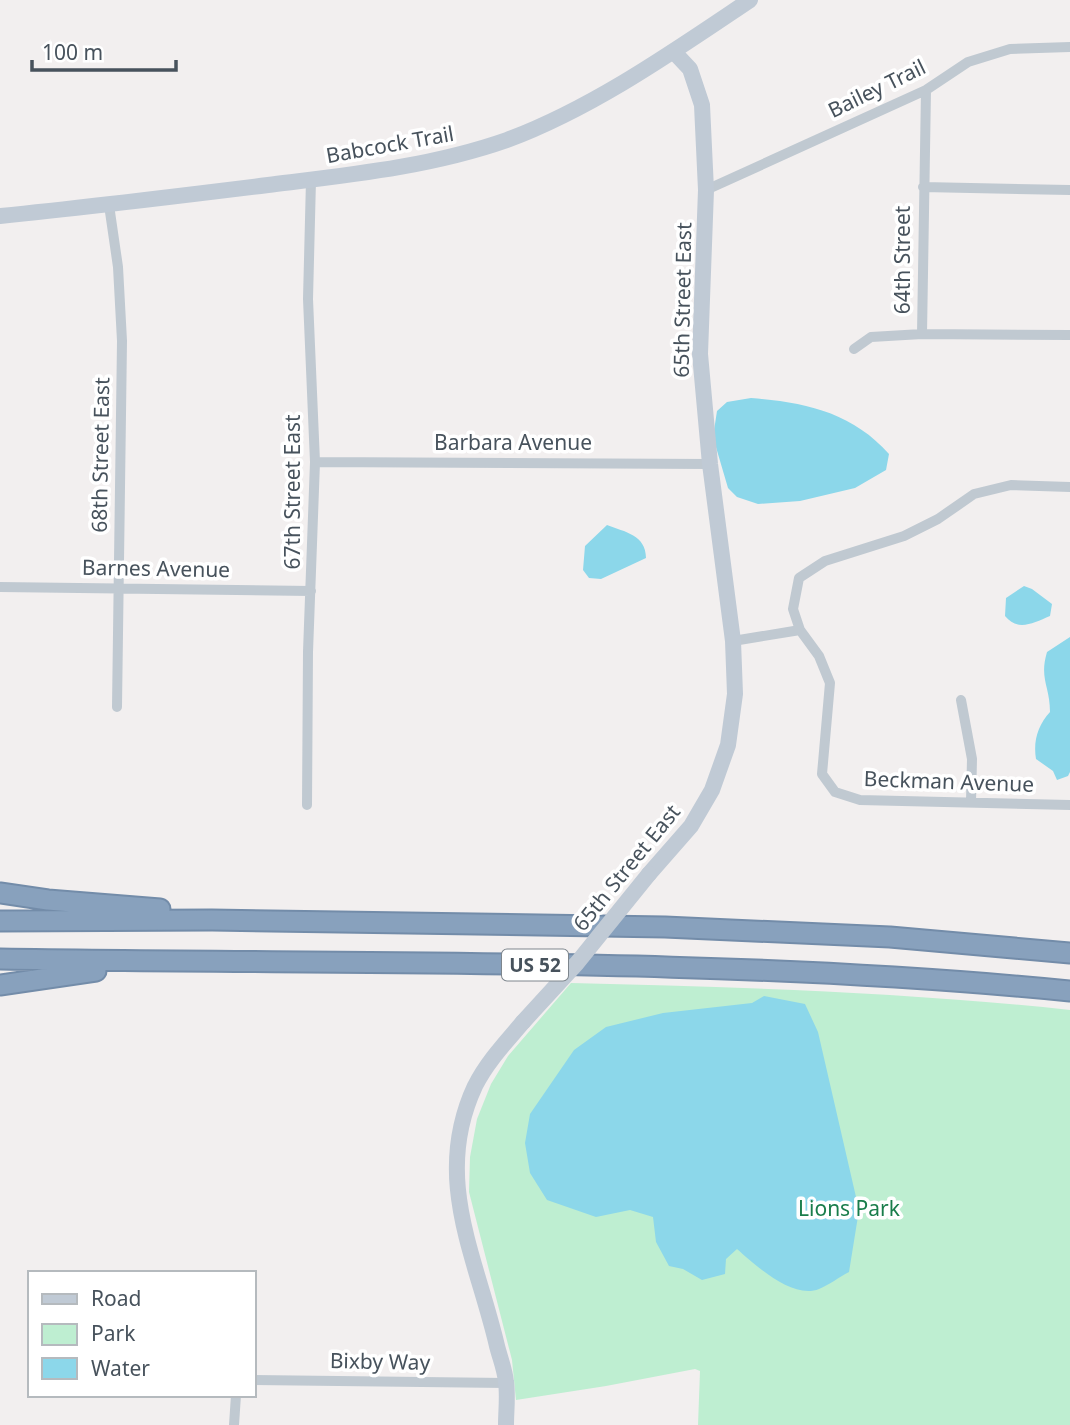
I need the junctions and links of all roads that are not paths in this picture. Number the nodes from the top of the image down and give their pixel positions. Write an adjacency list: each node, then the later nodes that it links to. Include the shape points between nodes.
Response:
1 (750, 0): 3 (street, Babcock Trail)
2 (1070, 47): 4 (street, Bailey Trail, via 1010,49 968,62)
3 (674, 52): 5 (street, Babcock Trail, via 564,115 507,139 451,158); 7 (street, 65th Street East, via 690,69 702,104)
4 (926, 90): 6 (street, 64th Street); 7 (street, Bailey Trail)
5 (311, 180): 9 (street, Babcock Trail); 14 (street, 67th Street East, via 309,299)
6 (923, 187): 8 (street); 11 (street, 64th Street)
7 (706, 190): 15 (street, 65th Street East, via 700,355)
8 (1070, 190)
9 (108, 205): 10 (street, Babcock Trail); 18 (street, 68th Street East, via 118,267 122,341)
10 (0, 216)
11 (922, 334): 12 (street); 13 (street, via 871,337)
12 (1070, 335)
13 (854, 349)
14 (315, 462): 15 (street, Barbara Avenue); 19 (street, 67th Street East)
15 (710, 464): 21 (street, 65th Street East)
16 (1070, 487): 20 (street, via 1011,485 974,494 904,536 825,561 799,578 793,609)
17 (0, 587): 18 (street, Barnes Avenue)
18 (118, 588): 19 (street, Barnes Avenue); 23 (street, 68th Street East)
19 (311, 591): 25 (street, 67th Street East)
20 (800, 630): 21 (street); 24 (street, Beckman Avenue, via 819,656 830,683 822,774 835,792 860,800)
21 (733, 640): 36 (street, 65th Street East, bridge, via 735,694 728,745 712,790 691,826 491,1059 462,1119 456,1176 464,1229)
22 (961, 701): 24 (street, via 972,759)
23 (117, 707)
24 (971, 802): 26 (street, Beckman Avenue)
25 (307, 805)
26 (1070, 805)
27 (0, 893): 28 (highway, via 190,912)
28 (212, 920): 29 (highway, US 52); 30 (highway, US 52, via 778,931)
29 (0, 921)
30 (1070, 953)
31 (0, 959): 32 (highway, US 52)
32 (174, 962): 33 (highway); 34 (highway, US 52, via 746,969)
33 (0, 985)
34 (1070, 991)
35 (256, 1380): 36 (street, Bixby Way)
36 (506, 1383): 39 (street, 65th Street East)
37 (236, 1397): 38 (street)
38 (234, 1425)
39 (506, 1425)

